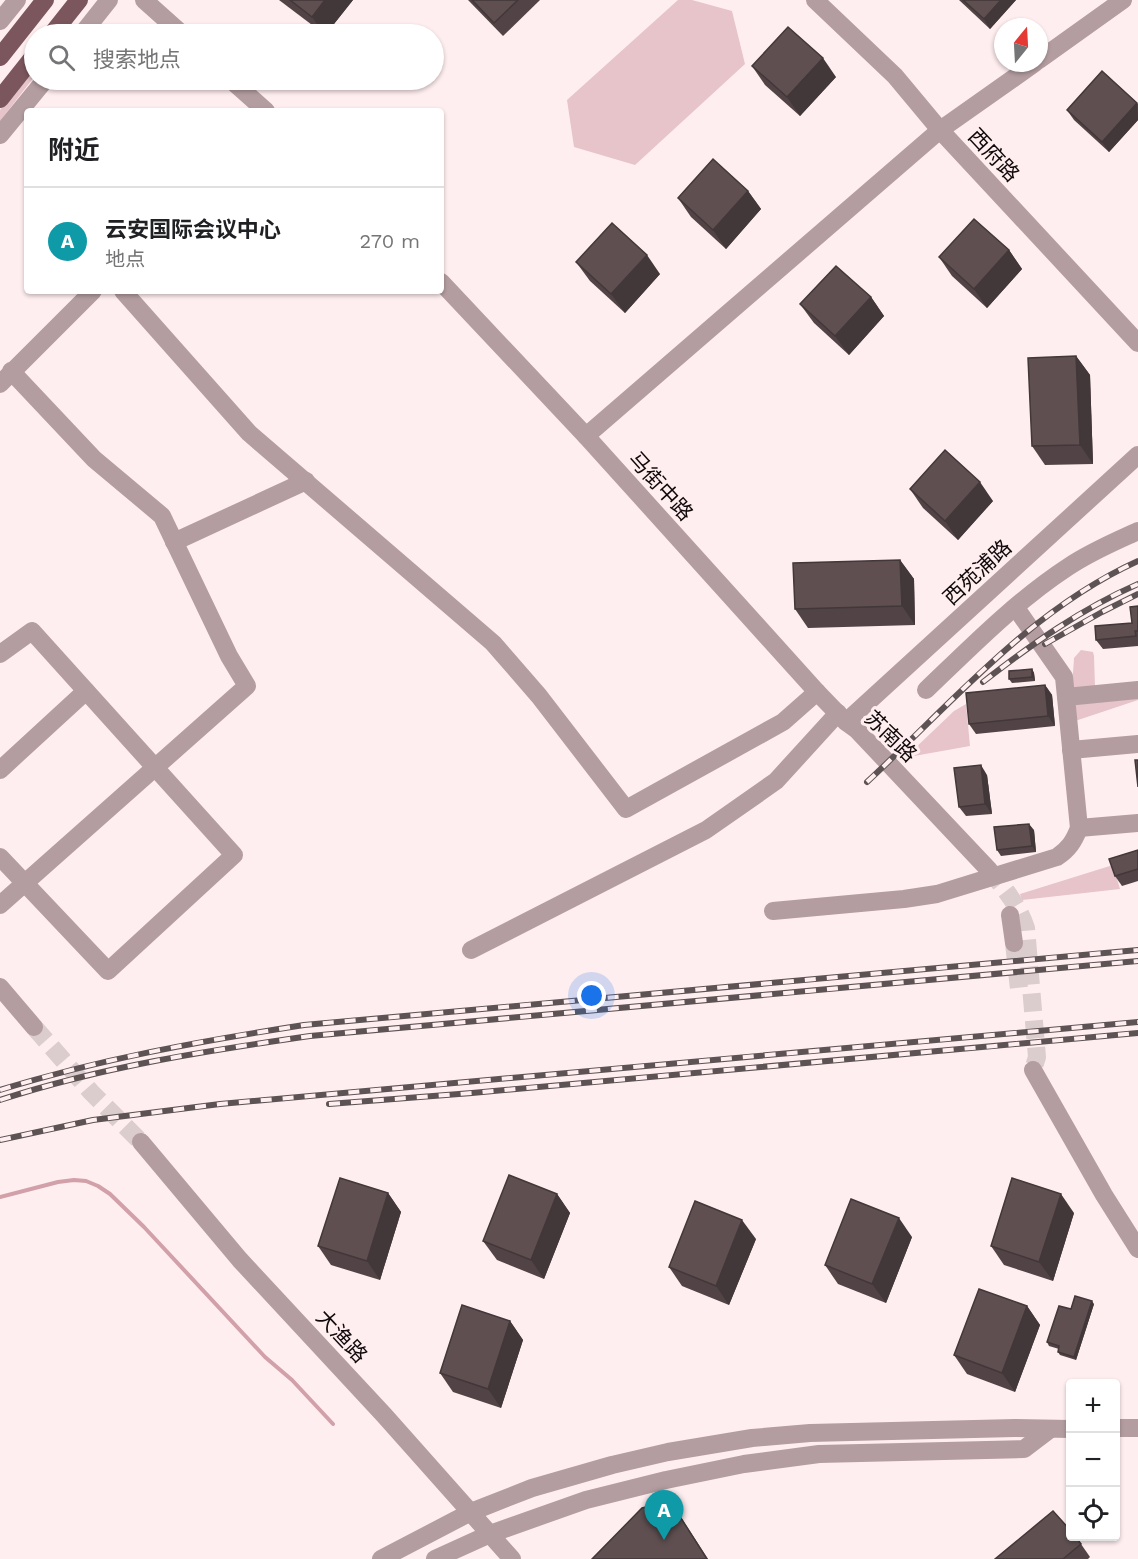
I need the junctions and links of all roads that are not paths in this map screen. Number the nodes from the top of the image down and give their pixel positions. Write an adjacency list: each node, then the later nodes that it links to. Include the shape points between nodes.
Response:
1 (17, 0): 8 (street)
2 (45, 0): 9 (main road)
3 (79, 0): 10 (main road)
4 (110, 0): 11 (street)
5 (144, 0): 12 (street)
6 (815, 0): 22 (street, 西府路, via 895,76)
7 (1123, 0): 14 (street)
8 (0, 21)
9 (26, 24)
10 (60, 24)
11 (90, 24)
12 (171, 24)
13 (24, 27): 15 (main road)
14 (1048, 54)
15 (0, 57)
16 (24, 69): 20 (main road)
17 (1023, 72): 22 (street)
18 (37, 90): 23 (street)
19 (242, 90): 21 (street)
20 (0, 99)
21 (263, 108)
22 (940, 130): 27 (street, 西府路); 29 (street)
23 (0, 135)
24 (444, 285): 29 (street, 马街中路)
25 (90, 294): 28 (street)
26 (126, 294): 31 (street, via 249,433)
27 (1138, 343)
28 (6, 378): 33 (street, via 162,516)
29 (586, 436): 39 (street, 马街中路)
30 (1138, 455): 41 (street, 西苑浦路)
31 (306, 481): 33 (street); 39 (street, via 493,643 626,809 783,722)
32 (1138, 531): 34 (street, via 1068,567)
33 (174, 542): 44 (street, via 228,657 247,686)
34 (1016, 608): 36 (street); 40 (street, via 1064,677)
35 (0, 654): 38 (street, via 32,631)
36 (926, 690)
37 (1138, 690): 40 (street)
38 (86, 691): 44 (street); 45 (street)
39 (817, 692): 41 (street, 马街中路)
40 (1066, 697): 43 (street)
41 (842, 718): 49 (street, 苏南路); 55 (street, 西苑浦路, via 776,781 706,830)
42 (1138, 744): 43 (street)
43 (1071, 750): 47 (street)
44 (156, 767): 50 (street); 50 (street, via 234,855 108,971)
45 (0, 770)
46 (1138, 823): 47 (street)
47 (1079, 828): 52 (street, via 1075,840 1057,857 937,894)
48 (0, 857): 50 (street)
49 (982, 871)
50 (26, 884): 51 (street)
51 (0, 906)
52 (774, 911)
53 (1010, 915): 54 (street)
54 (1014, 943)
55 (471, 951)
56 (0, 987): 57 (street)
57 (34, 1027)
58 (1033, 1070): 60 (street)
59 (141, 1142): 65 (street, 大渔路, via 240,1260)
60 (1138, 1249)
61 (1120, 1428): 62 (street)
62 (1138, 1428)
63 (1049, 1430): 64 (street); 65 (street, via 810,1433 752,1438 612,1465 532,1488); 66 (street, via 1024,1449 819,1454 744,1464 586,1500)
64 (1066, 1430)
65 (471, 1512): 66 (street, 大渔路); 67 (street)
66 (490, 1534): 68 (street); 69 (street, 大渔路)
67 (381, 1559)
68 (435, 1559)
69 (512, 1559)

